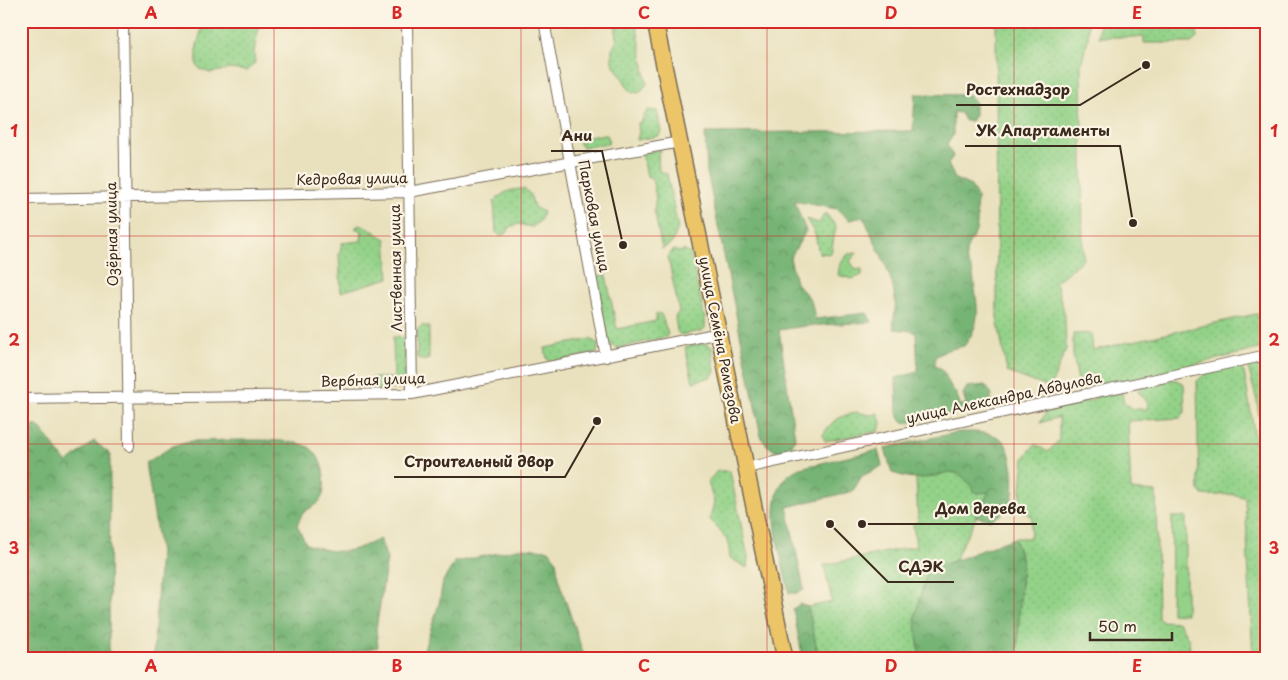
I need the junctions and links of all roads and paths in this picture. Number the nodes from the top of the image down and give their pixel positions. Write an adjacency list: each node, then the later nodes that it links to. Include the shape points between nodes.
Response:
1 (123, 21): 8 (street, Озёрная улица)
2 (407, 21): 7 (street, Лиственная улица)
3 (544, 21): 6 (street, Парковая улица)
4 (655, 21): 5 (main road, улица Семёна Ремезова)
5 (680, 142): 6 (street, Кедровая улица); 10 (main road, улица Семёна Ремезова)
6 (570, 163): 7 (street, Кедровая улица); 12 (street, Парковая улица)
7 (409, 192): 8 (street, Кедровая улица); 13 (street, Лиственная улица)
8 (126, 197): 9 (street, Кедровая улица); 14 (street, Озёрная улица)
9 (21, 199)
10 (720, 333): 12 (street, Вербная улица); 17 (main road, улица Семёна Ремезова)
11 (1267, 355): 17 (street, улица Александра Абдулова)
12 (606, 358): 13 (street, Вербная улица)
13 (412, 394): 14 (street, Вербная улица)
14 (128, 398): 15 (street, Вербная улица); 16 (street, Озёрная улица)
15 (21, 399)
16 (128, 446)
17 (746, 468): 18 (main road, улица Семёна Ремезова)
18 (785, 659)

